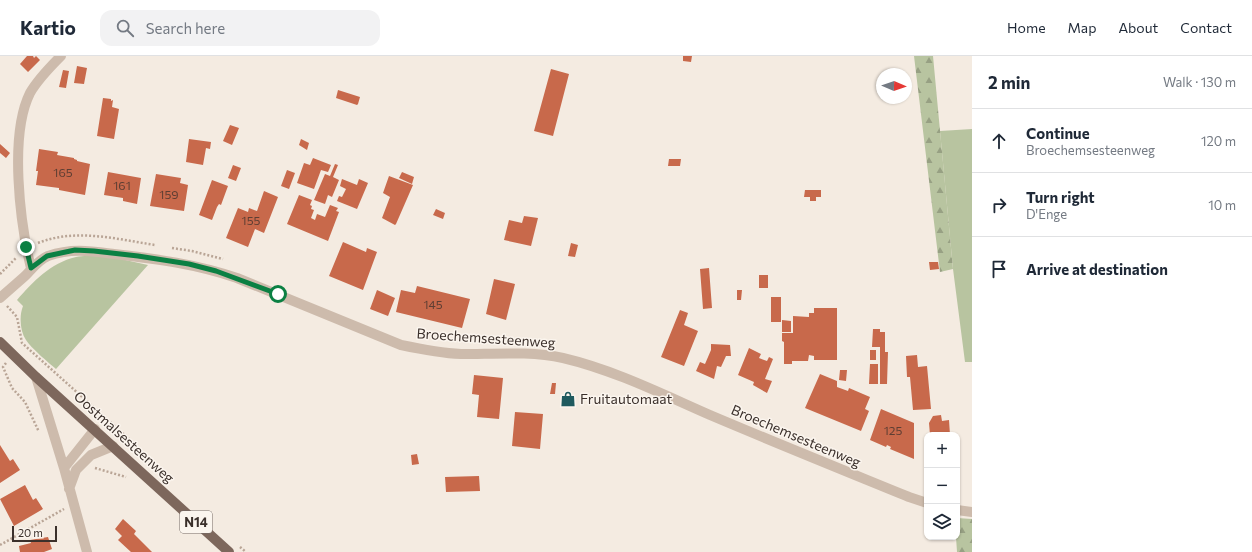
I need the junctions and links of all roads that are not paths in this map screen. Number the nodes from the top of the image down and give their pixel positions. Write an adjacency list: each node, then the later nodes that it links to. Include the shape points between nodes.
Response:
1 (61, 56): 2 (street, via 30,93 20,126 18,177)
2 (31, 268): 3 (street, Broechemsesteenweg); 10 (street, Broechemsesteenweg, via 47,256 75,250 189,264 237,278 401,345 459,354 526,354 563,358 607,371)
3 (0, 298)
4 (0, 342): 5 (main road, Oostmalsesteenweg / N14)
5 (36, 378): 6 (main road, Oostmalsesteenweg / N14); 8 (street)
6 (95, 429): 7 (main road, Oostmalsesteenweg / N14); 8 (street)
7 (113, 446): 9 (street, via 91,454 76,470); 14 (main road, Oostmalsesteenweg / N14)
8 (64, 468): 9 (street)
9 (69, 489): 13 (street)
10 (924, 502)
11 (960, 510): 12 (street)
12 (972, 512)
13 (87, 552)
14 (229, 552)

